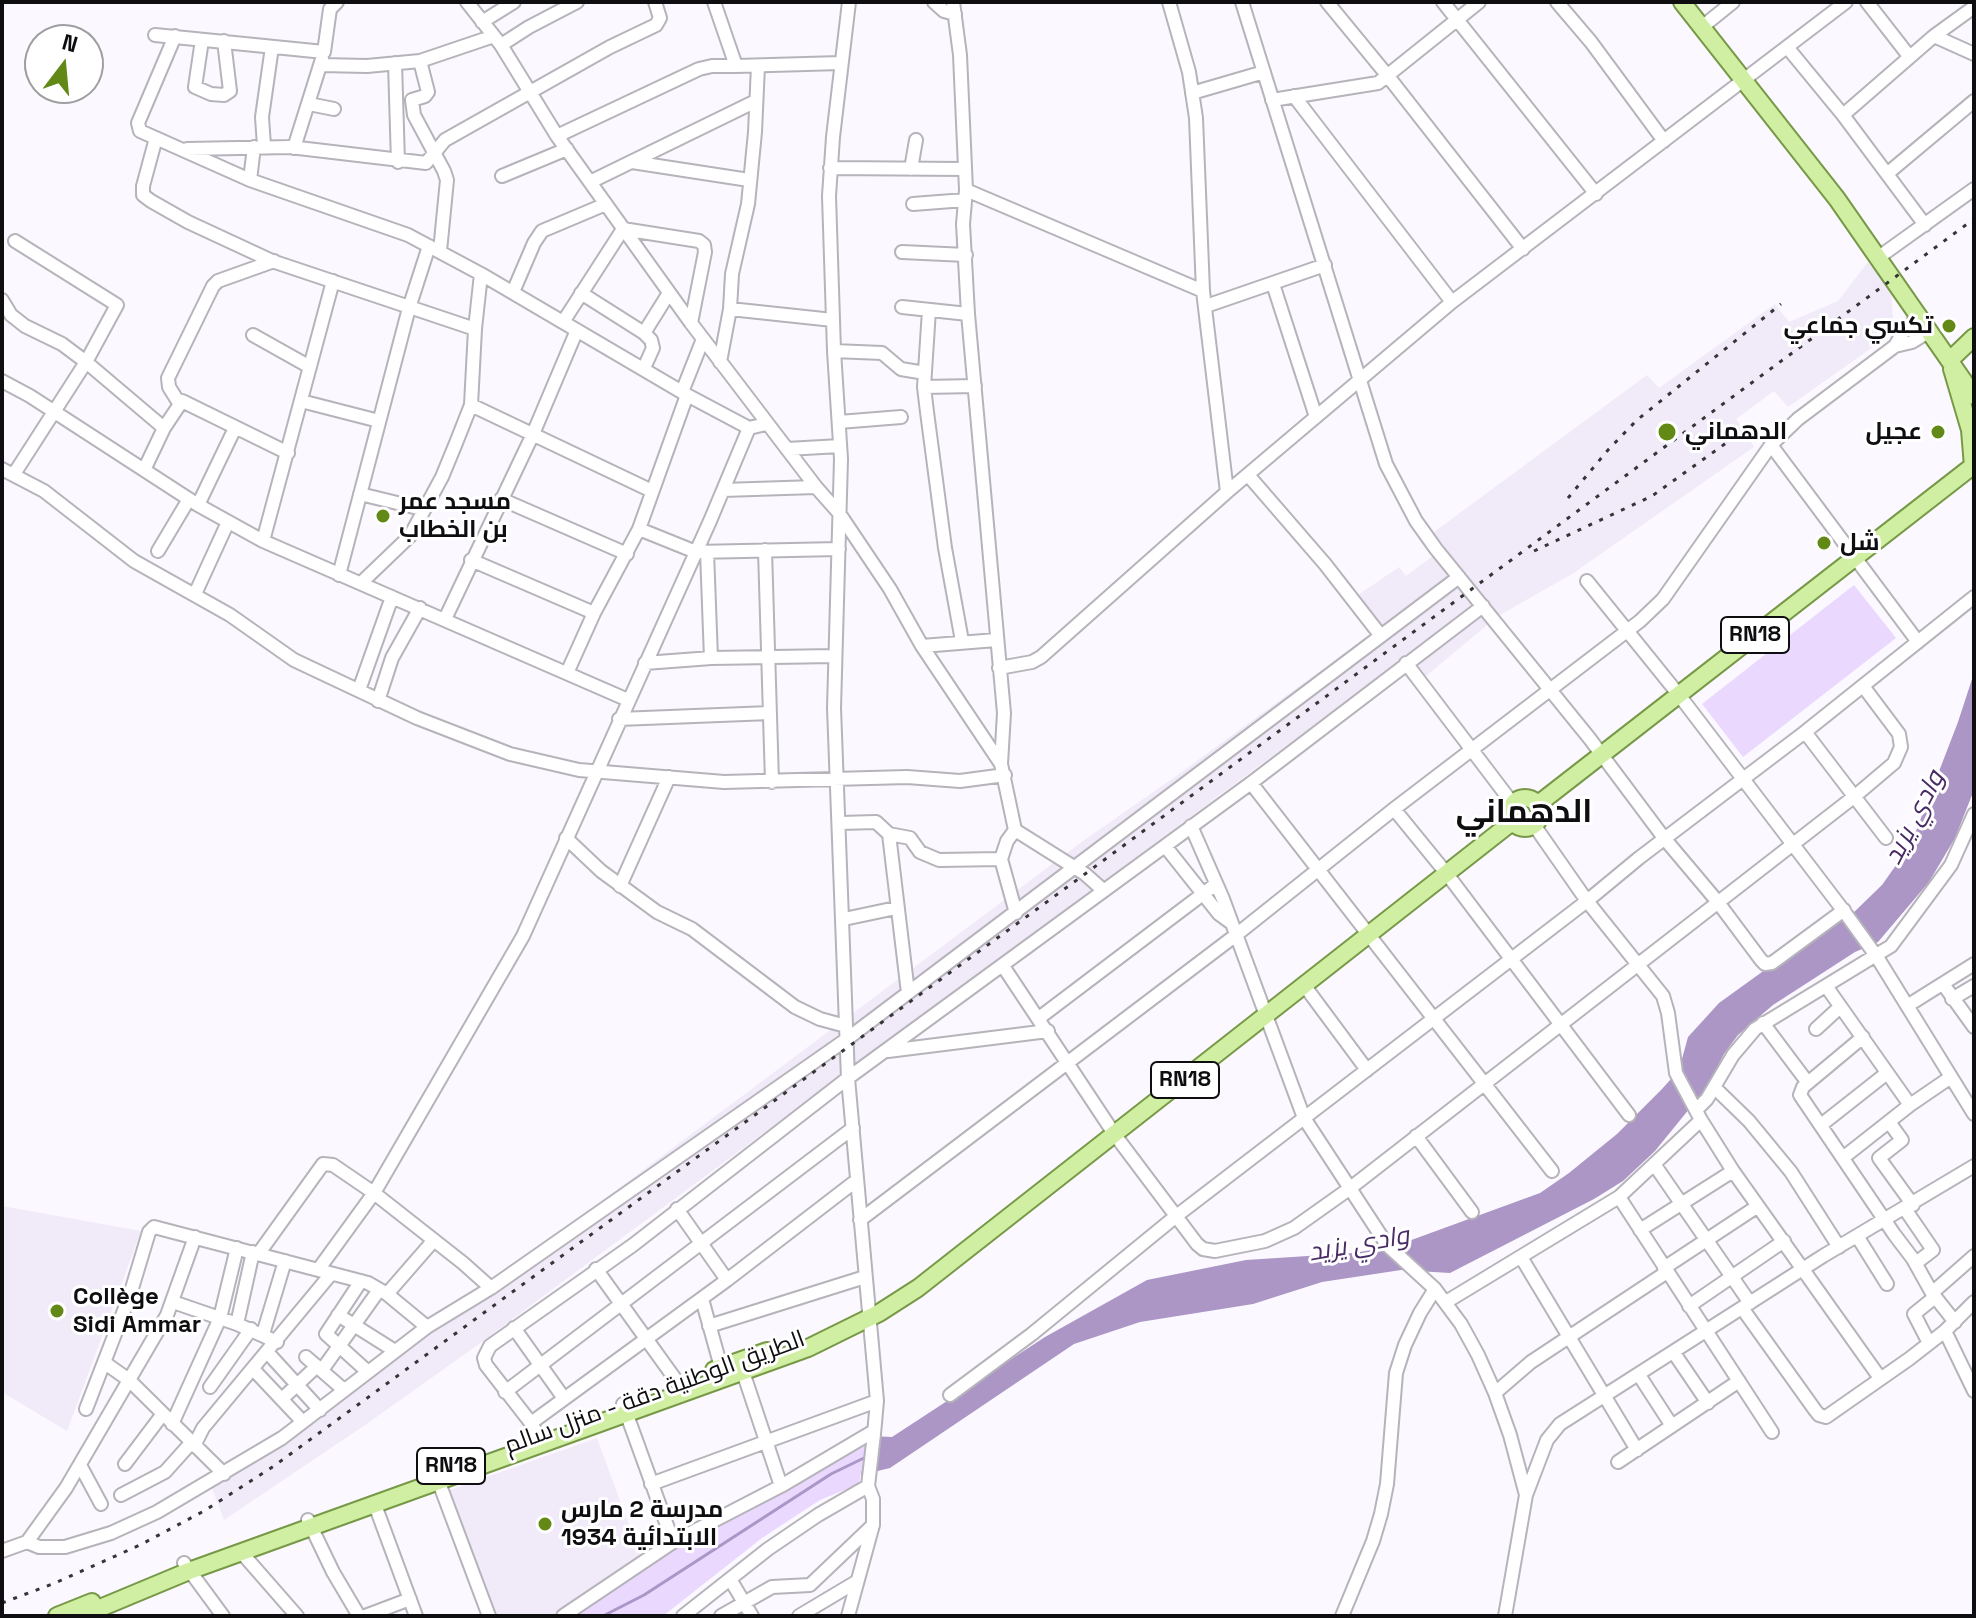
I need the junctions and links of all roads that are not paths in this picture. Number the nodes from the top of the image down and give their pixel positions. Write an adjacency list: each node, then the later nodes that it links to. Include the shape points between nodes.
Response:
1 (337, 2): 34 (street, via 330,9)
2 (467, 2): 22 (street)
3 (514, 2): 22 (street)
4 (577, 2): 29 (street)
5 (655, 2): 44 (street, via 659,23)
6 (714, 2): 38 (street)
7 (849, 2): 37 (street)
8 (934, 2): 20 (street, via 944,11)
9 (1169, 2): 43 (street)
10 (1242, 2): 40 (street)
11 (1327, 2): 41 (street)
12 (1443, 2): 21 (street)
13 (1479, 2): 21 (street)
14 (1557, 2): 55 (street)
15 (1682, 2): 23 (main road)
16 (1733, 2): 23 (street)
17 (1846, 2): 31 (street)
18 (1867, 2): 33 (street)
19 (1974, 7): 26 (street)
20 (954, 8): 65 (street)
21 (1457, 20): 41 (street); 72 (street)
22 (482, 22): 29 (street)
23 (1702, 27): 42 (main road)
24 (155, 35): 25 (street)
25 (175, 36): 27 (street); 53 (street, via 138,123 140,131)
26 (1934, 36): 32 (street); 33 (street)
27 (202, 40): 28 (street); 28 (street, via 195,87 224,95 230,88)
28 (224, 41): 30 (street)
29 (497, 41): 35 (street); 44 (street)
30 (272, 47): 34 (street); 56 (street)
31 (1787, 47): 42 (street); 51 (street)
32 (1974, 54)
33 (1909, 56): 51 (street)
34 (322, 59): 36 (street, via 354,66); 49 (street)
35 (420, 61): 36 (street); 60 (street, via 427,95 412,102 415,120)
36 (395, 63): 61 (street)
37 (841, 63): 39 (street); 63 (street)
38 (736, 66): 39 (street); 52 (street, via 699,69)
39 (758, 66): 47 (street)
40 (1264, 72): 43 (street); 46 (street)
41 (1387, 75): 45 (street, via 1373,84); 80 (street)
42 (1742, 81): 55 (street); 83 (main road)
43 (1192, 93): 89 (street)
44 (530, 94): 52 (street); 60 (street, via 441,143)
45 (1294, 96): 46 (street); 94 (street)
46 (1272, 100): 85 (street)
47 (756, 101): 62 (street); 69 (street)
48 (1974, 101): 66 (street)
49 (309, 104): 50 (street); 57 (street)
50 (334, 109)
51 (1843, 115): 66 (street)
52 (557, 136): 59 (street)
53 (156, 138): 58 (street); 84 (street, via 143,186 146,198)
54 (916, 140): 64 (street)
55 (1664, 141): 72 (street)
56 (259, 146): 57 (street); 58 (street); 68 (street)
57 (294, 148): 61 (street)
58 (184, 149): 68 (street)
59 (567, 149): 67 (street); 70 (street)
60 (434, 155): 61 (street, via 426,163); 79 (street, via 447,180)
61 (398, 162)
62 (632, 162): 69 (street); 70 (street)
63 (830, 168): 64 (street); 102 (street)
64 (911, 169): 65 (street)
65 (965, 169): 73 (street)
66 (1888, 173): 76 (street)
67 (502, 176)
68 (250, 180): 79 (street, via 389,227)
69 (749, 180): 98 (street)
70 (590, 182): 74 (street)
71 (1974, 189): 76 (street)
72 (1596, 194): 80 (street)
73 (965, 195): 75 (street); 82 (street); 89 (street)
74 (606, 204): 77 (street); 90 (street, via 542,231)
75 (913, 204)
76 (1925, 225): 83 (street)
77 (623, 229): 91 (street); 92 (street); 104 (street, via 704,245)
78 (15, 241): 115 (street, via 117,305)
79 (435, 249): 86 (street); 97 (street)
80 (1523, 249): 94 (street)
81 (902, 252): 82 (street)
82 (966, 255): 100 (street)
83 (1879, 257): 101 (main road)
84 (274, 261): 87 (street); 127 (street, via 213,286 168,378)
85 (1325, 265): 88 (street); 120 (street)
86 (481, 274): 90 (street); 105 (street)
87 (333, 281): 97 (street); 117 (street)
88 (1273, 284): 95 (street); 131 (street)
89 (1203, 291): 95 (street)
90 (513, 292): 103 (street)
91 (581, 293): 103 (street); 108 (street)
92 (669, 293): 104 (street); 108 (street)
93 (2, 300): 115 (street, via 25,326)
94 (1452, 302): 120 (street)
95 (1206, 306): 150 (street)
96 (902, 307): 99 (street)
97 (409, 308): 105 (street); 132 (street)
98 (730, 309): 102 (street); 116 (street)
99 (929, 310): 100 (street); 119 (street)
100 (968, 314): 122 (street)
101 (1920, 315): 107 (main road); 112 (street)
102 (833, 320): 113 (street)
103 (563, 322): 106 (street)
104 (691, 323): 111 (street)
105 (475, 329): 128 (street)
106 (577, 330): 118 (street); 138 (street)
107 (1930, 331): 112 (street); 114 (main road)
108 (644, 333): 118 (street, via 653,348)
109 (253, 335): 117 (street)
110 (1974, 337): 114 (main road)
111 (703, 339): 116 (street); 124 (street)
112 (1895, 346): 139 (street)
113 (834, 351): 119 (street, via 882,353 901,369); 133 (street)
114 (1950, 360): 125 (main road); 143 (main road, RN18, via 1970,430)
115 (86, 362): 129 (street); 135 (street)
116 (720, 362): 134 (street)
117 (310, 367): 126 (street)
118 (644, 368): 124 (street)
119 (925, 373): 123 (street)
120 (1360, 379): 131 (street); 167 (street, via 1386,464 1405,504)
121 (2, 381): 129 (street)
122 (975, 386): 123 (street); 179 (street)
123 (924, 387): 180 (street)
124 (684, 394): 137 (street); 149 (street)
125 (1974, 396)
126 (301, 401): 132 (street); 142 (street)
127 (179, 403): 135 (street); 136 (street)
128 (471, 405): 138 (street); 154 (street, via 442,477)
129 (53, 412): 144 (street); 145 (street)
130 (901, 417): 133 (street)
131 (1316, 417): 146 (street)
132 (379, 421): 151 (street)
133 (839, 422): 140 (street)
134 (766, 424): 137 (street); 141 (street)
135 (164, 428): 144 (street)
136 (235, 428): 142 (street); 153 (street)
137 (749, 428): 148 (street)
138 (533, 434): 149 (street); 152 (street)
139 (1771, 445): 164 (street); 177 (street, via 1663,599)
140 (840, 446): 141 (street); 155 (street)
141 (787, 449): 147 (street)
142 (288, 453): 158 (street)
143 (1974, 467): 164 (main road, RN18)
144 (144, 470): 153 (street)
145 (8, 472): 170 (street, via 44,491 134,561)
146 (1248, 475): 150 (street); 178 (street)
147 (816, 487): 148 (street); 155 (street)
148 (723, 490): 162 (street)
149 (652, 491): 157 (street)
150 (1227, 492): 188 (street, via 1041,657)
151 (360, 494): 154 (street); 166 (street)
152 (501, 499): 163 (street); 165 (street)
153 (194, 502): 156 (street); 161 (street)
154 (422, 509): 169 (street, via 410,536)
155 (839, 513): 159 (street); 182 (street)
156 (228, 522): 158 (street); 170 (street)
157 (639, 529): 162 (street); 163 (street)
158 (263, 541): 166 (street)
159 (839, 549): 160 (street); 183 (street)
160 (765, 550): 162 (street); 184 (street)
161 (158, 551)
162 (701, 552): 185 (street); 186 (street)
163 (627, 554): 175 (street)
164 (1856, 558): 181 (street); 193 (main road, RN18)
165 (471, 560): 175 (street); 176 (street)
166 (339, 575): 169 (street)
167 (1459, 577): 173 (street); 178 (street)
168 (1587, 581): 177 (street)
169 (361, 583): 171 (street)
170 (195, 594): 191 (street, via 285,654)
171 (392, 597): 174 (street); 191 (street)
172 (1974, 597): 181 (street)
173 (1483, 606): 187 (street); 192 (street)
174 (420, 608): 176 (street); 195 (street, via 392,658)
175 (594, 613): 189 (street)
176 (445, 619): 189 (street)
177 (1626, 630): 192 (street); 193 (street)
178 (1381, 636): 224 (street)
179 (996, 640): 180 (street); 188 (street)
180 (962, 641): 182 (street)
181 (1918, 642): 190 (street)
182 (922, 646): 201 (street)
183 (835, 656): 184 (street); 205 (street)
184 (769, 657): 185 (street); 196 (street)
185 (711, 658): 186 (street)
186 (645, 663): 194 (street)
187 (1406, 663): 199 (street); 207 (street)
188 (999, 668): 201 (street)
189 (567, 673): 194 (street)
190 (1863, 686): 198 (street); 208 (street, via 1895,727 1901,747 1894,763)
191 (359, 690): 195 (street)
192 (1549, 690): 199 (street); 200 (street)
193 (1679, 695): 200 (main road, RN18); 204 (street)
194 (628, 700): 197 (street)
195 (378, 701): 202 (street, via 510,754)
196 (770, 713): 197 (street); 206 (street)
197 (619, 719): 202 (street)
198 (1805, 732): 204 (street); 208 (street)
199 (1471, 750): 210 (street); 211 (street)
200 (1602, 754): 209 (main road, RN18); 219 (street)
201 (1003, 770): 205 (street, via 960,781); 216 (street)
202 (596, 771): 203 (street); 218 (street)
203 (669, 777): 206 (street); 228 (street)
204 (1742, 778): 219 (street); 221 (street)
205 (838, 781): 206 (street); 213 (street)
206 (772, 782)
207 (1251, 783): 215 (street); 225 (street)
208 (1855, 796): 220 (street); 221 (street)
209 (1537, 805): 211 (main road, via 1525,799); 214 (main road)
210 (1394, 809): 225 (street); 226 (street)
211 (1513, 813): 214 (main road, via 1523,828); 226 (main road, الطريق الوطنية دقة - منزل سالم / RN18)
212 (1974, 814): 240 (street, via 1951,865 1891,946)
213 (840, 823): 217 (street, via 876,822); 236 (street)
214 (1534, 825): 231 (street)
215 (1191, 826): 222 (street); 227 (street)
216 (1015, 830): 223 (street); 224 (street)
217 (889, 834): 223 (street, via 910,838 926,856 939,860); 233 (street)
218 (566, 838): 228 (street); 290 (street, via 523,936)
219 (1664, 838): 231 (street); 232 (street)
220 (1886, 838)
221 (1792, 845): 232 (street); 234 (street)
222 (1165, 846): 229 (street); 230 (street)
223 (1001, 859): 235 (street)
224 (1075, 868): 229 (street); 235 (street)
225 (1316, 869): 238 (street); 239 (street)
226 (1447, 874): 238 (main road, الطريق الوطنية دقة - منزل سالم / RN18); 241 (street)
227 (1216, 884): 230 (street); 237 (street)
228 (620, 886): 262 (street, via 692,929 795,1007)
229 (1103, 890): 244 (street)
230 (1204, 893): 237 (street); 256 (street)
231 (1587, 901): 241 (street); 242 (street)
232 (1717, 901): 234 (street, via 1768,964); 242 (street)
233 (896, 908): 236 (street); 249 (street)
234 (1845, 912): 240 (street)
235 (1016, 913): 249 (street)
236 (844, 919): 262 (street)
237 (1230, 922): 239 (street)
238 (1370, 933): 246 (main road, الطريق الوطنية دقة - منزل سالم / RN18); 255 (street)
239 (1236, 935): 254 (street); 265 (street)
240 (1877, 957): 247 (street); 251 (street)
241 (1510, 959): 255 (street); 258 (street)
242 (1639, 964): 258 (street); 275 (street, via 1663,996 1676,1073)
243 (1974, 964): 245 (street)
244 (1003, 966): 256 (street); 264 (street)
245 (1943, 984): 250 (street); 251 (street)
246 (1304, 985): 254 (main road, الطريق الوطنية دقة - منزل سالم / RN18); 266 (street)
247 (1826, 986): 252 (street); 257 (street)
248 (1974, 986): 250 (street)
249 (908, 993): 262 (street)
250 (1952, 999): 253 (street)
251 (1907, 1006): 268 (street)
252 (1840, 1007): 260 (street); 263 (street)
253 (1970, 1010): 259 (street)
254 (1267, 1014): 277 (street); 281 (main road, الطريق الوطنية دقة - منزل سالم / RN18)
255 (1433, 1017): 266 (street); 271 (street)
256 (1039, 1018): 261 (street)
257 (1763, 1023): 270 (street); 272 (street, via 1733,1055)
258 (1561, 1026): 271 (street); 276 (street)
259 (1974, 1027)
260 (1816, 1029)
261 (1048, 1031): 264 (street); 265 (street)
262 (846, 1033): 269 (street); 323 (street)
263 (1863, 1037): 267 (street); 270 (street)
264 (886, 1051): 269 (street)
265 (1068, 1063): 281 (street); 298 (street)
266 (1367, 1070): 277 (street)
267 (1887, 1073): 273 (street); 279 (street)
268 (1951, 1077): 273 (street); 274 (street)
269 (848, 1078): 280 (street); 295 (street)
270 (1808, 1083): 279 (street, via 1800,1095)
271 (1484, 1084): 282 (street); 286 (street)
272 (1714, 1087): 275 (street); 307 (street, via 1791,1172)
273 (1910, 1105): 278 (street)
274 (1972, 1107)
275 (1697, 1112): 284 (street); 287 (street)
276 (1629, 1115)
277 (1304, 1118): 289 (street); 297 (street)
278 (1889, 1122): 283 (street); 294 (street, via 1902,1140 1879,1158)
279 (1821, 1125): 283 (street)
280 (853, 1128): 288 (street); 306 (street)
281 (1115, 1135): 297 (street); 336 (main road, الطريق الوطنية دقة - منزل سالم / RN18, via 918,1288)
282 (1416, 1136): 289 (street); 296 (street)
283 (1844, 1157): 299 (street)
284 (1654, 1164): 291 (street); 292 (street)
285 (1974, 1166): 294 (street)
286 (1552, 1171)
287 (1733, 1171): 292 (street); 293 (street)
288 (857, 1180): 298 (street); 320 (street)
289 (1349, 1189): 297 (street, via 1280,1236 1228,1250 1203,1249); 324 (street, via 1387,1245)
290 (374, 1193): 303 (street); 309 (street, via 333,1165 323,1164); 317 (street)
291 (1619, 1197): 300 (street); 311 (street)
292 (1684, 1203): 300 (street); 304 (street)
293 (1758, 1206): 304 (street); 305 (street)
294 (1909, 1207): 299 (street); 313 (street, via 1933,1250)
295 (677, 1209): 306 (street); 315 (street)
296 (1472, 1212)
297 (1175, 1217): 372 (street)
298 (860, 1220): 319 (street)
299 (1885, 1221): 301 (street); 313 (street)
300 (1640, 1230): 316 (street)
301 (1857, 1236): 307 (street); 322 (street)
302 (195, 1237): 308 (street); 328 (street); 354 (street, via 150,1230)
303 (434, 1240): 323 (street); 325 (street)
304 (1707, 1241): 316 (street); 318 (street)
305 (1784, 1241): 314 (street); 318 (street)
306 (702, 1243): 320 (street); 331 (street)
307 (1839, 1247): 314 (street)
308 (237, 1248): 309 (street); 335 (street)
309 (256, 1253): 312 (street); 337 (street)
310 (1974, 1256): 326 (street)
311 (1521, 1257): 329 (street); 346 (street)
312 (285, 1261): 317 (street); 343 (street)
313 (1916, 1263): 326 (street)
314 (1804, 1268): 332 (street); 362 (street)
315 (596, 1269): 331 (street); 342 (street)
316 (1666, 1270): 333 (street); 346 (street)
317 (324, 1272): 321 (street); 347 (street)
318 (1733, 1276): 332 (street); 333 (street)
319 (865, 1277): 336 (street); 339 (street)
320 (727, 1280): 327 (street)
321 (361, 1281): 325 (street); 334 (street)
322 (1887, 1284)
323 (491, 1288): 340 (street)
324 (1435, 1289): 329 (street); 428 (street, via 1396,1373 1381,1514)
325 (383, 1292): 338 (street); 340 (street)
326 (1933, 1295): 341 (street); 348 (street, via 1914,1314)
327 (702, 1299): 339 (street); 345 (street)
328 (173, 1302): 335 (street); 363 (street)
329 (1446, 1302): 371 (street)
330 (1974, 1302): 341 (street)
331 (620, 1305): 345 (street); 356 (street)
332 (1746, 1305): 344 (street); 362 (street, via 1822,1417)
333 (1689, 1306): 344 (street)
334 (338, 1315): 338 (street); 349 (street, via 326,1334)
335 (220, 1318): 337 (street); 381 (street)
336 (869, 1318): 357 (main road, الطريق الوطنية دقة - منزل سالم / RN18, via 808,1348); 376 (street)
337 (237, 1324): 343 (street)
338 (356, 1326): 349 (street); 350 (street)
339 (709, 1326): 358 (street)
340 (427, 1327): 350 (street)
341 (1950, 1327): 348 (street); 369 (street)
342 (514, 1328): 356 (street); 370 (street, via 490,1346 484,1358)
343 (257, 1332): 347 (street); 353 (street)
344 (1706, 1332): 352 (street); 364 (street)
345 (646, 1337): 365 (street); 374 (street)
346 (1569, 1338): 371 (street); 373 (street)
347 (277, 1342): 351 (street)
348 (1929, 1343): 362 (street)
349 (340, 1347): 355 (street); 360 (street)
350 (395, 1351): 360 (street)
351 (268, 1353): 359 (street); 366 (street)
352 (1674, 1353): 361 (street); 377 (street)
353 (231, 1357): 359 (street); 367 (street)
354 (105, 1363): 363 (street); 378 (street)
355 (315, 1364): 366 (street); 368 (street)
356 (541, 1364): 370 (street); 374 (street)
357 (741, 1366): 358 (main road, الطريق الوطنية دقة - منزل سالم / RN18); 379 (main road, الطريق الوطنية دقة - منزل سالم / RN18); 387 (street)
358 (721, 1367): 365 (main road, الطريق الوطنية دقة - منزل سالم / RN18)
359 (252, 1371): 375 (street); 388 (street)
360 (368, 1372): 368 (street)
361 (1639, 1375): 373 (street); 383 (street)
362 (1880, 1378)
363 (129, 1380): 381 (street); 392 (street)
364 (1739, 1381): 377 (street); 384 (street)
365 (678, 1383): 379 (main road, الطريق الوطنية دقة - منزل سالم / RN18)
366 (300, 1385): 375 (street); 380 (street)
367 (210, 1387)
368 (344, 1390): 380 (street)
369 (1974, 1391)
370 (505, 1392): 386 (street)
371 (1495, 1393): 399 (street)
372 (950, 1395)
373 (1605, 1396): 389 (street); 399 (street, via 1569,1417 1547,1440)
374 (563, 1397): 386 (street)
375 (283, 1398): 382 (street)
376 (877, 1401): 385 (street); 387 (street)
377 (1708, 1403): 383 (street)
378 (86, 1409)
379 (624, 1409): 386 (main road, الطريق الوطنية دقة - منزل سالم / RN18); 396 (street)
380 (320, 1410): 382 (street)
381 (167, 1420): 388 (street); 391 (street)
382 (303, 1422): 393 (street)
383 (1672, 1426): 389 (street)
384 (1772, 1432)
385 (874, 1433): 395 (street); 397 (street)
386 (537, 1434): 394 (main road, الطريق الوطنية دقة - منزل سالم / RN18)
387 (766, 1441): 396 (street); 397 (street)
388 (192, 1445): 393 (street); 398 (street, via 165,1472)
389 (1637, 1450): 390 (street)
390 (1618, 1462)
391 (125, 1464)
392 (80, 1465): 400 (street); 404 (street)
393 (224, 1474): 404 (street, via 157,1512 90,1541 54,1548)
394 (436, 1476): 401 (main road, الطريق الوطنية دقة - منزل سالم / RN18); 402 (main road, الطريق الوطنية دقة - منزل سالم / RN18); 420 (street)
395 (869, 1481): 403 (street); 409 (street)
396 (651, 1484): 405 (street)
397 (781, 1486): 405 (street)
398 (121, 1495)
399 (1526, 1495): 429 (street)
400 (101, 1504)
401 (375, 1505): 402 (main road, الطريق الوطنية دقة - منزل سالم / RN18); 411 (street)
402 (310, 1524): 407 (main road, الطريق الوطنية دقة - منزل سالم / RN18); 408 (main road, الطريق الوطنية دقة - منزل سالم / RN18); 418 (street)
403 (873, 1525): 410 (street); 412 (street, via 810,1585 772,1587)
404 (27, 1542): 406 (street)
405 (673, 1542): 421 (street)
406 (2, 1551)
407 (241, 1552): 408 (main road, الطريق الوطنية دقة - منزل سالم / RN18); 417 (street)
408 (186, 1567): 414 (main road, الطريق الوطنية دقة - منزل سالم / RN18); 415 (main road, الطريق الوطنية دقة - منزل سالم / RN18); 416 (street)
409 (730, 1579): 412 (street); 413 (street)
410 (856, 1582): 426 (street); 427 (street)
411 (410, 1599): 418 (street); 419 (street)
412 (744, 1602): 424 (street); 425 (street)
413 (698, 1603): 422 (street); 423 (street)
414 (57, 1616)
415 (81, 1616)
416 (223, 1616)
417 (297, 1616)
418 (362, 1616)
419 (416, 1616)
420 (489, 1616)
421 (563, 1616)
422 (683, 1616)
423 (706, 1616)
424 (721, 1616)
425 (752, 1616)
426 (799, 1616)
427 (848, 1616)
428 (1342, 1616)
429 (1505, 1616)

